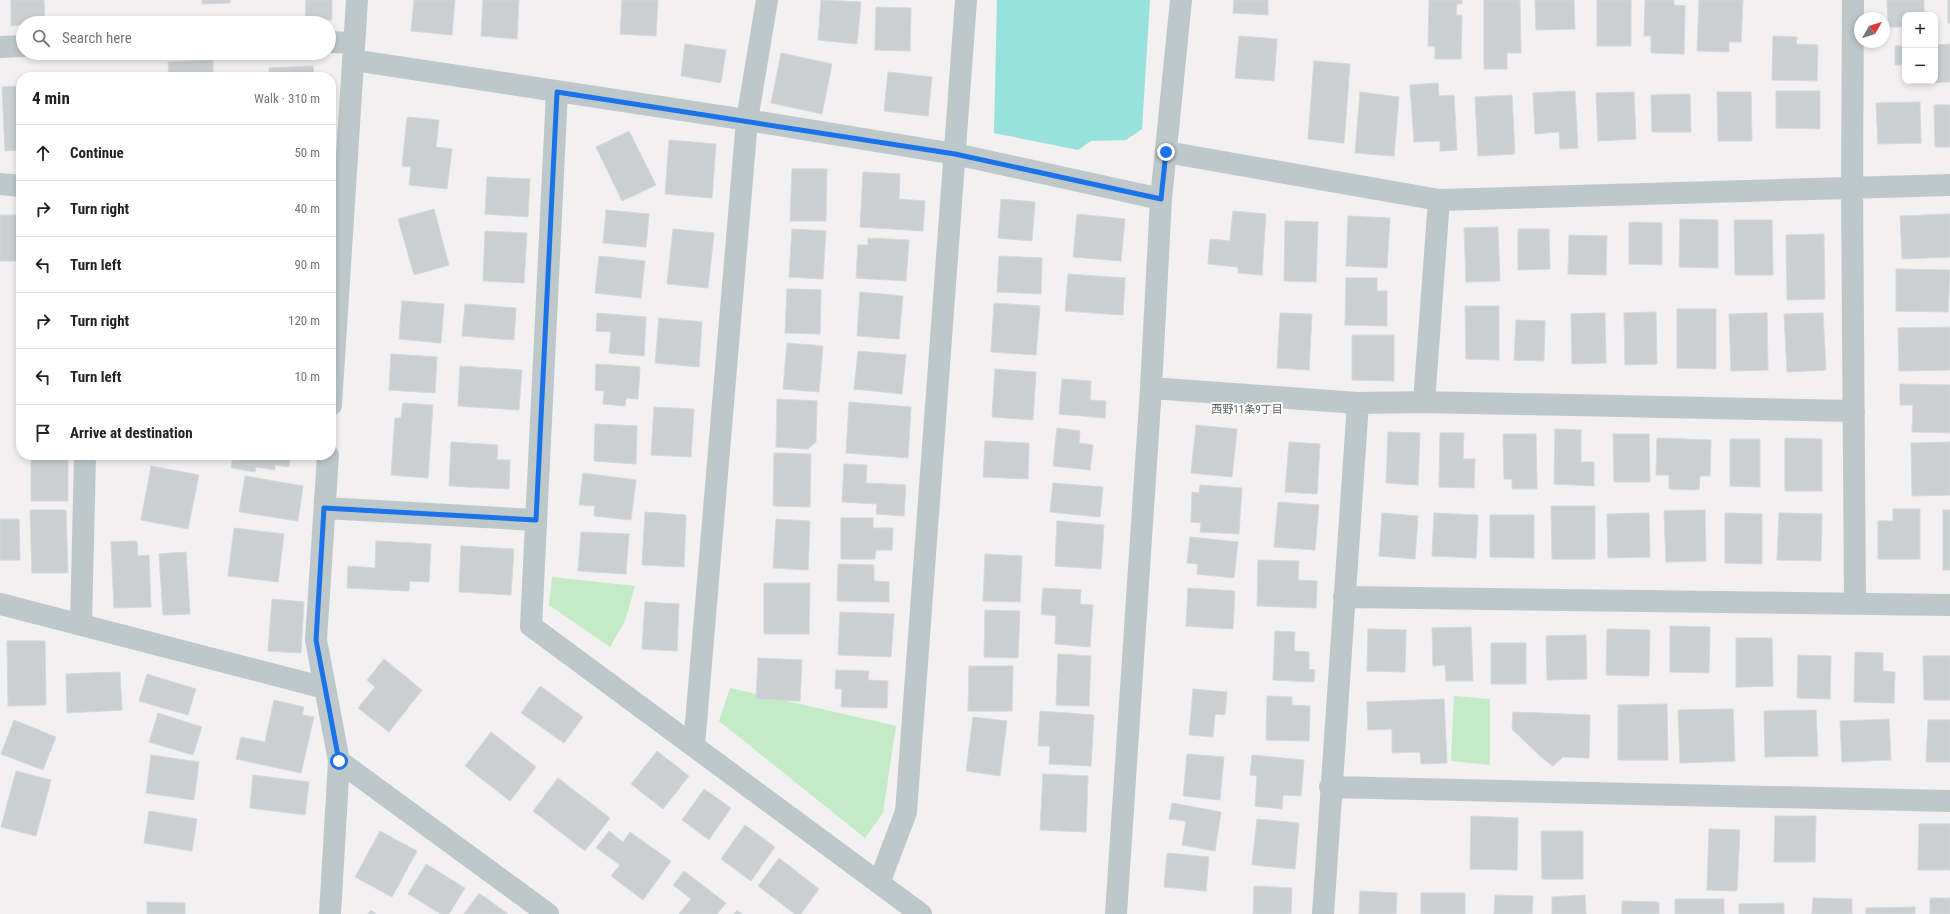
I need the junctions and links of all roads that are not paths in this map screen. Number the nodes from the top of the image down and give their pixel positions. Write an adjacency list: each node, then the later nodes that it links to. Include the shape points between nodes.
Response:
1 (357, 0): 9 (street)
2 (767, 0): 11 (street)
3 (966, 0): 13 (street)
4 (1181, 0): 12 (street)
5 (1853, 0): 17 (street)
6 (336, 45): 9 (street)
7 (16, 46): 8 (street)
8 (0, 47)
9 (353, 52): 10 (street); 20 (street)
10 (557, 92): 11 (street); 28 (street)
11 (747, 120): 13 (street); 35 (street)
12 (1166, 152): 18 (street); 19 (street)
13 (955, 154): 18 (street); 39 (street, via 906,812)
14 (0, 184): 15 (street)
15 (16, 186)
16 (1950, 186): 17 (street)
17 (1852, 188): 19 (street); 24 (street)
18 (1161, 199): 21 (street)
19 (1439, 200): 22 (street)
20 (336, 232)
21 (1151, 388): 23 (street); 43 (street)
22 (1424, 402): 23 (street); 24 (street)
23 (1358, 403): 29 (street)
24 (1854, 411): 30 (street)
25 (86, 460): 33 (street)
26 (328, 460): 27 (street)
27 (324, 508): 28 (street); 34 (street, via 316,640)
28 (536, 520): 35 (street, via 531,626)
29 (1344, 597): 30 (street); 37 (street)
30 (1855, 603): 32 (street)
31 (0, 604): 33 (street)
32 (1950, 606)
33 (81, 625): 34 (street)
34 (325, 688): 36 (street)
35 (694, 746): 39 (street)
36 (339, 761): 40 (street); 41 (street)
37 (1330, 787): 38 (street); 44 (street)
38 (1950, 801)
39 (879, 883): 42 (street)
40 (330, 914)
41 (548, 914)
42 (920, 914)
43 (1116, 914)
44 (1323, 914)

